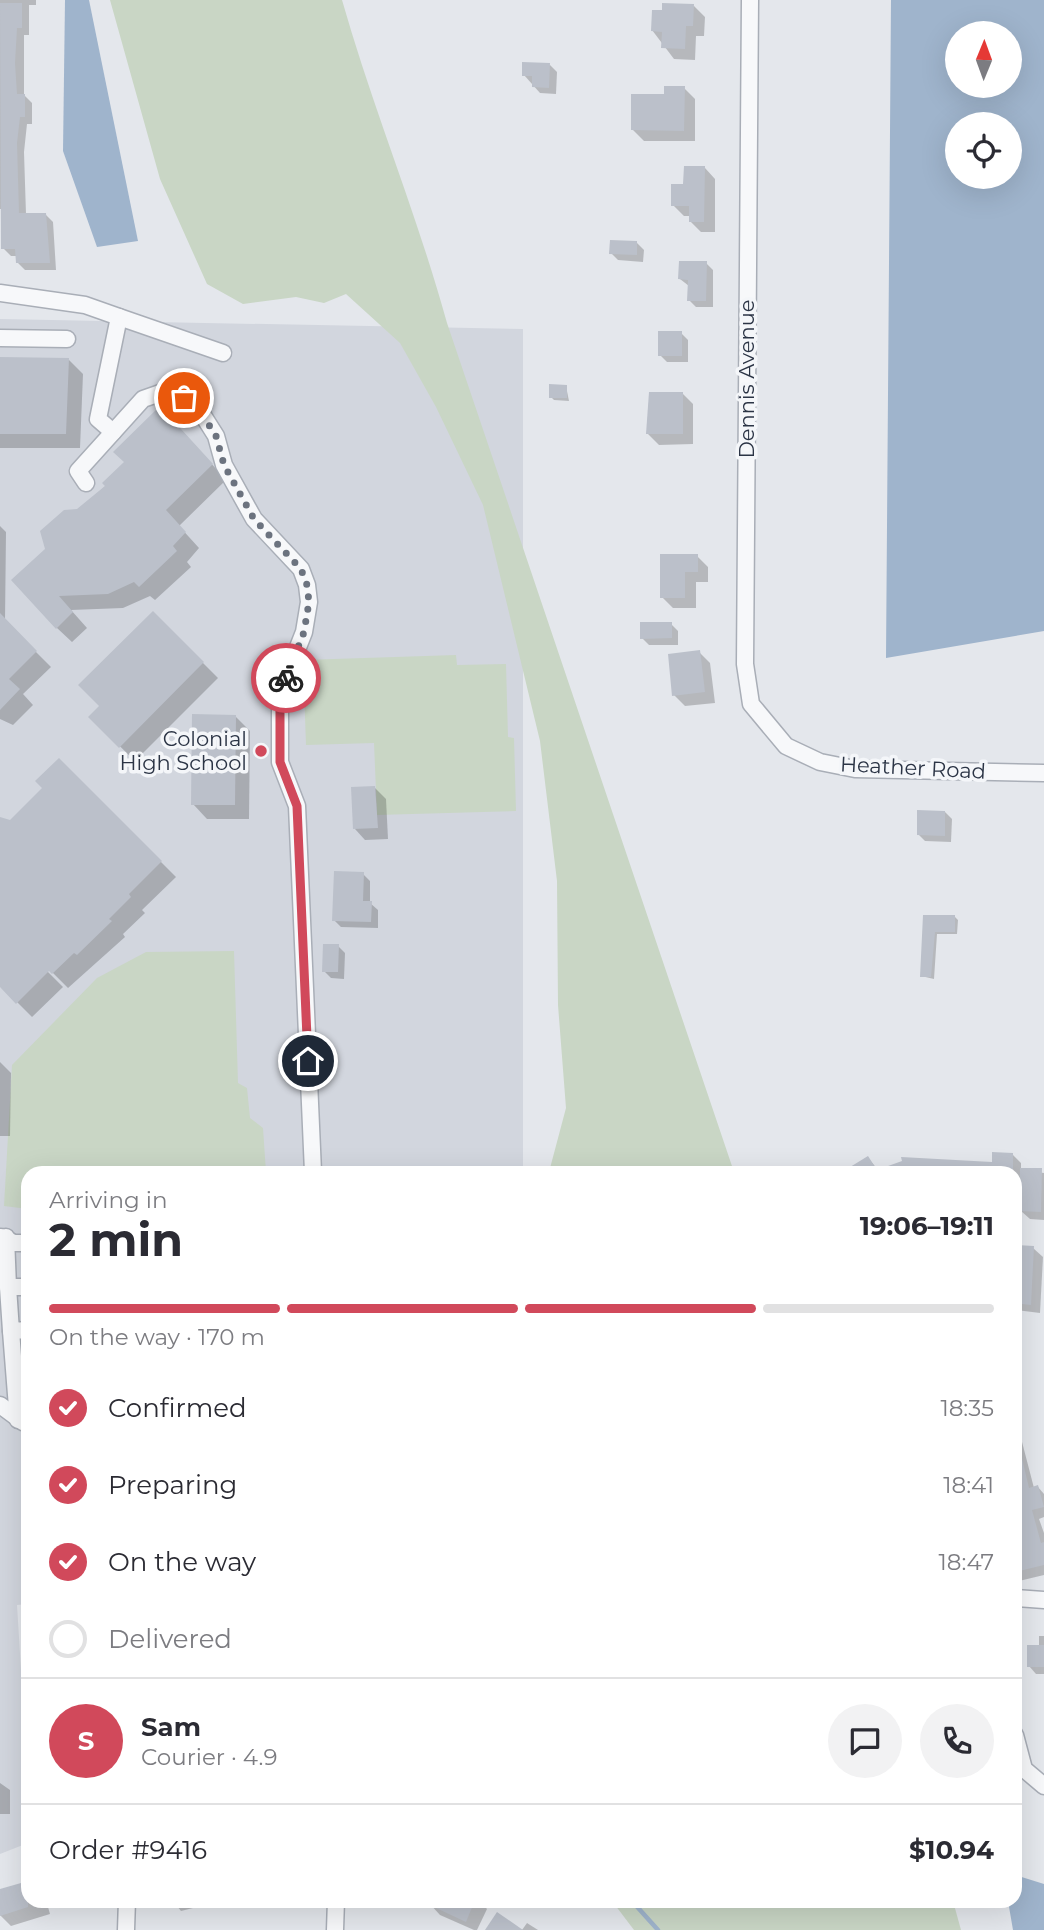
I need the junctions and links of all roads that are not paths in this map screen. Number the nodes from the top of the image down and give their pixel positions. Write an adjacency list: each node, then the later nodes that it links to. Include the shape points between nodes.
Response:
1 (750, 0): 9 (street, Dennis Avenue, via 745,664 751,704)
2 (0, 293): 3 (street, via 85,305)
3 (119, 317): 6 (street); 7 (street, via 99,419)
4 (0, 338): 5 (street)
5 (67, 339)
6 (223, 354)
7 (113, 432): 8 (street, via 78,471); 11 (street, via 143,399 163,392 184,398 216,436 224,465 254,519 301,569 307,585 304,632 280,693 280,762 297,806)
8 (86, 483)
9 (786, 746): 10 (street, Heather Road, via 820,762 855,769)
10 (1044, 773)
11 (313, 1166)
12 (3, 1237): 13 (street); 14 (street)
13 (21, 1243)
14 (8, 1287): 15 (street); 17 (street)
15 (21, 1287)
16 (21, 1330): 17 (street)
17 (11, 1331): 18 (street)
18 (21, 1395)
19 (0, 1405): 20 (street)
20 (21, 1418)
21 (1022, 1598): 22 (street)
22 (1044, 1600)
23 (1022, 1761): 24 (street, via 1024,1769)
24 (1044, 1786)
25 (127, 1908): 27 (street)
26 (336, 1908): 28 (street)
27 (126, 1930)
28 (335, 1930)

